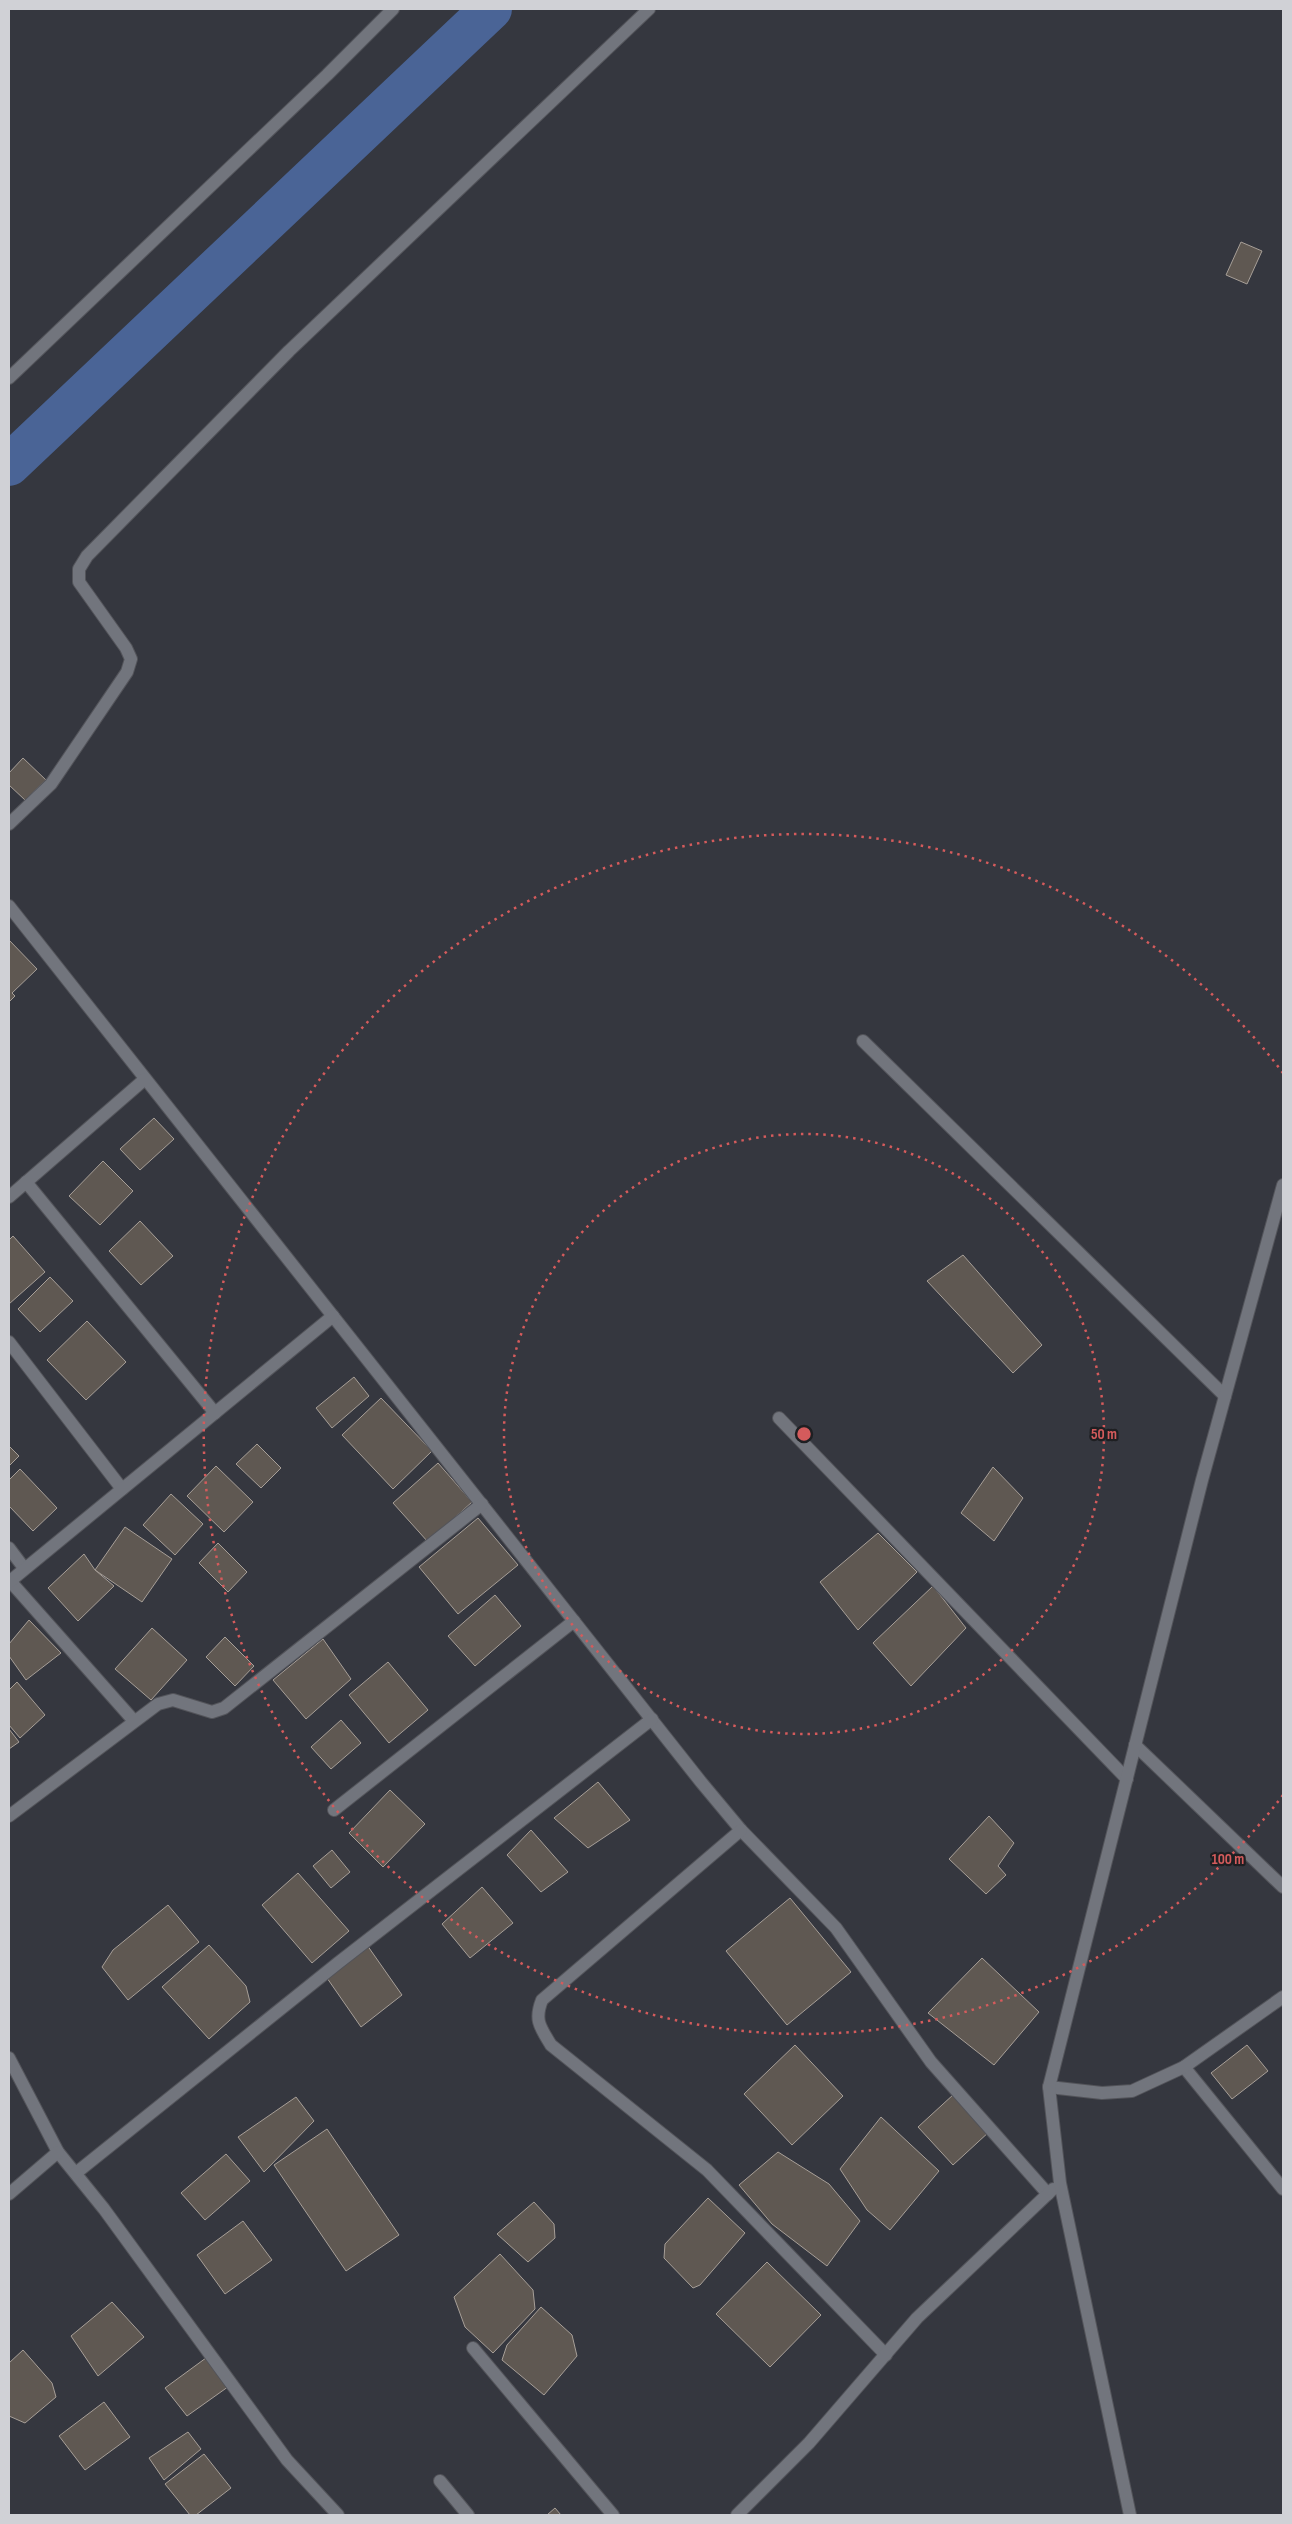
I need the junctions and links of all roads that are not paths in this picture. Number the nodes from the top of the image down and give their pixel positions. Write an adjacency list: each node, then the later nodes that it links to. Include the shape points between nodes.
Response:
1 (393, 9): 3 (street)
2 (649, 9): 4 (street, via 289,351 87,556 79,569 79,582 131,659 127,672 51,784)
3 (9, 378)
4 (9, 824)
5 (9, 906): 7 (street)
6 (862, 1041): 13 (street)
7 (145, 1079): 8 (street); 11 (street)
8 (26, 1182): 10 (street); 14 (street)
9 (1283, 1184): 13 (street)
10 (9, 1197)
11 (333, 1316): 14 (street); 17 (street)
12 (9, 1342): 16 (street)
13 (1225, 1396): 24 (street)
14 (215, 1412): 16 (street)
15 (779, 1418): 25 (street)
16 (122, 1489): 19 (street)
17 (482, 1504): 21 (street); 22 (street, via 224,1708 212,1712 173,1700 158,1704)
18 (9, 1548): 19 (street)
19 (24, 1568): 20 (street)
20 (9, 1582): 22 (street)
21 (574, 1621): 23 (street); 26 (street)
22 (134, 1720): 27 (street)
23 (652, 1720): 28 (street); 35 (street, via 338,1963)
24 (1136, 1745): 25 (street); 29 (street)
25 (1127, 1779): 33 (street)
26 (334, 1810)
27 (9, 1816)
28 (741, 1830): 39 (street, via 836,1928 931,2062); 41 (street, via 542,2000 537,2014 551,2045 707,2170)
29 (1283, 1887)
30 (1283, 1997): 32 (street)
31 (9, 2058): 34 (street)
32 (1184, 2067): 33 (street, via 1132,2091 1102,2093); 37 (street)
33 (1049, 2087): 36 (street)
34 (58, 2152): 35 (street); 38 (street)
35 (76, 2173): 43 (street, via 287,2460)
36 (1060, 2183): 39 (street); 47 (street)
37 (1283, 2189)
38 (9, 2194)
39 (1048, 2194): 41 (street, via 917,2318)
40 (473, 2348): 45 (street)
41 (886, 2355): 46 (street, via 809,2443)
42 (440, 2481): 44 (street)
43 (338, 2515)
44 (468, 2515)
45 (614, 2515)
46 (737, 2515)
47 (1130, 2515)

